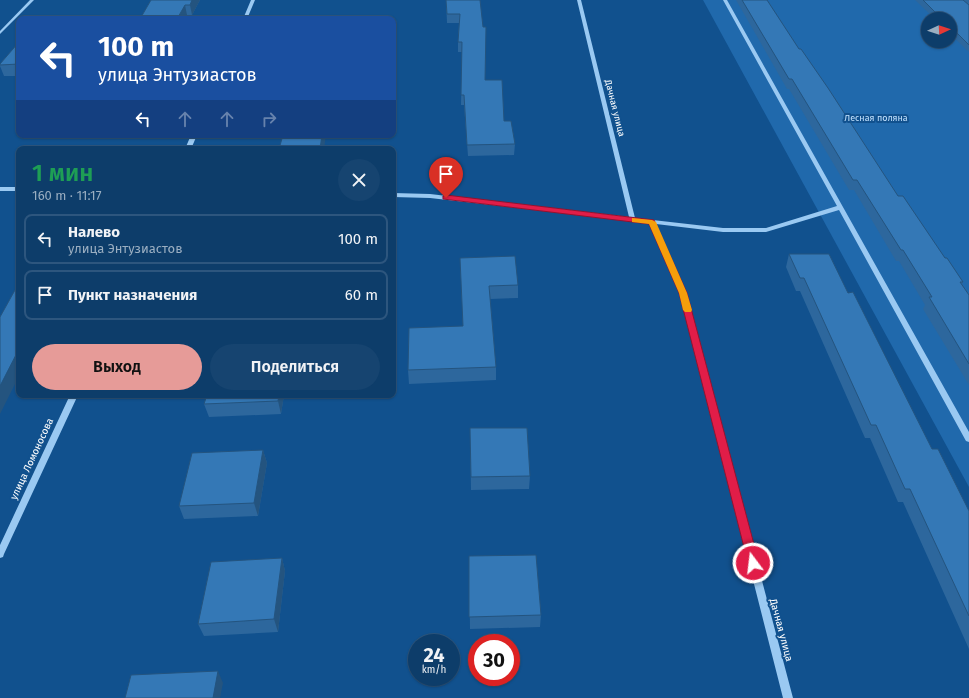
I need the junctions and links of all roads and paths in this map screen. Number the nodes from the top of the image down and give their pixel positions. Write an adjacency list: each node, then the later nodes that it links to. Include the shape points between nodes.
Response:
1 (32, 0): 6 (street)
2 (253, 0): 7 (street)
3 (579, 0): 13 (street, Дачная улица)
4 (725, 0): 12 (street)
5 (16, 16): 8 (street)
6 (16, 16)
7 (246, 16)
8 (0, 33)
9 (0, 189): 10 (street)
10 (16, 189)
11 (396, 195): 13 (street, via 430,196)
12 (841, 207): 14 (street, via 766,230 723,230); 16 (street)
13 (633, 220): 14 (street)
14 (652, 222): 18 (street, Дачная улица, via 683,293)
15 (73, 398): 17 (street, улица Ломоносова)
16 (969, 439)
17 (0, 554)
18 (788, 698)

